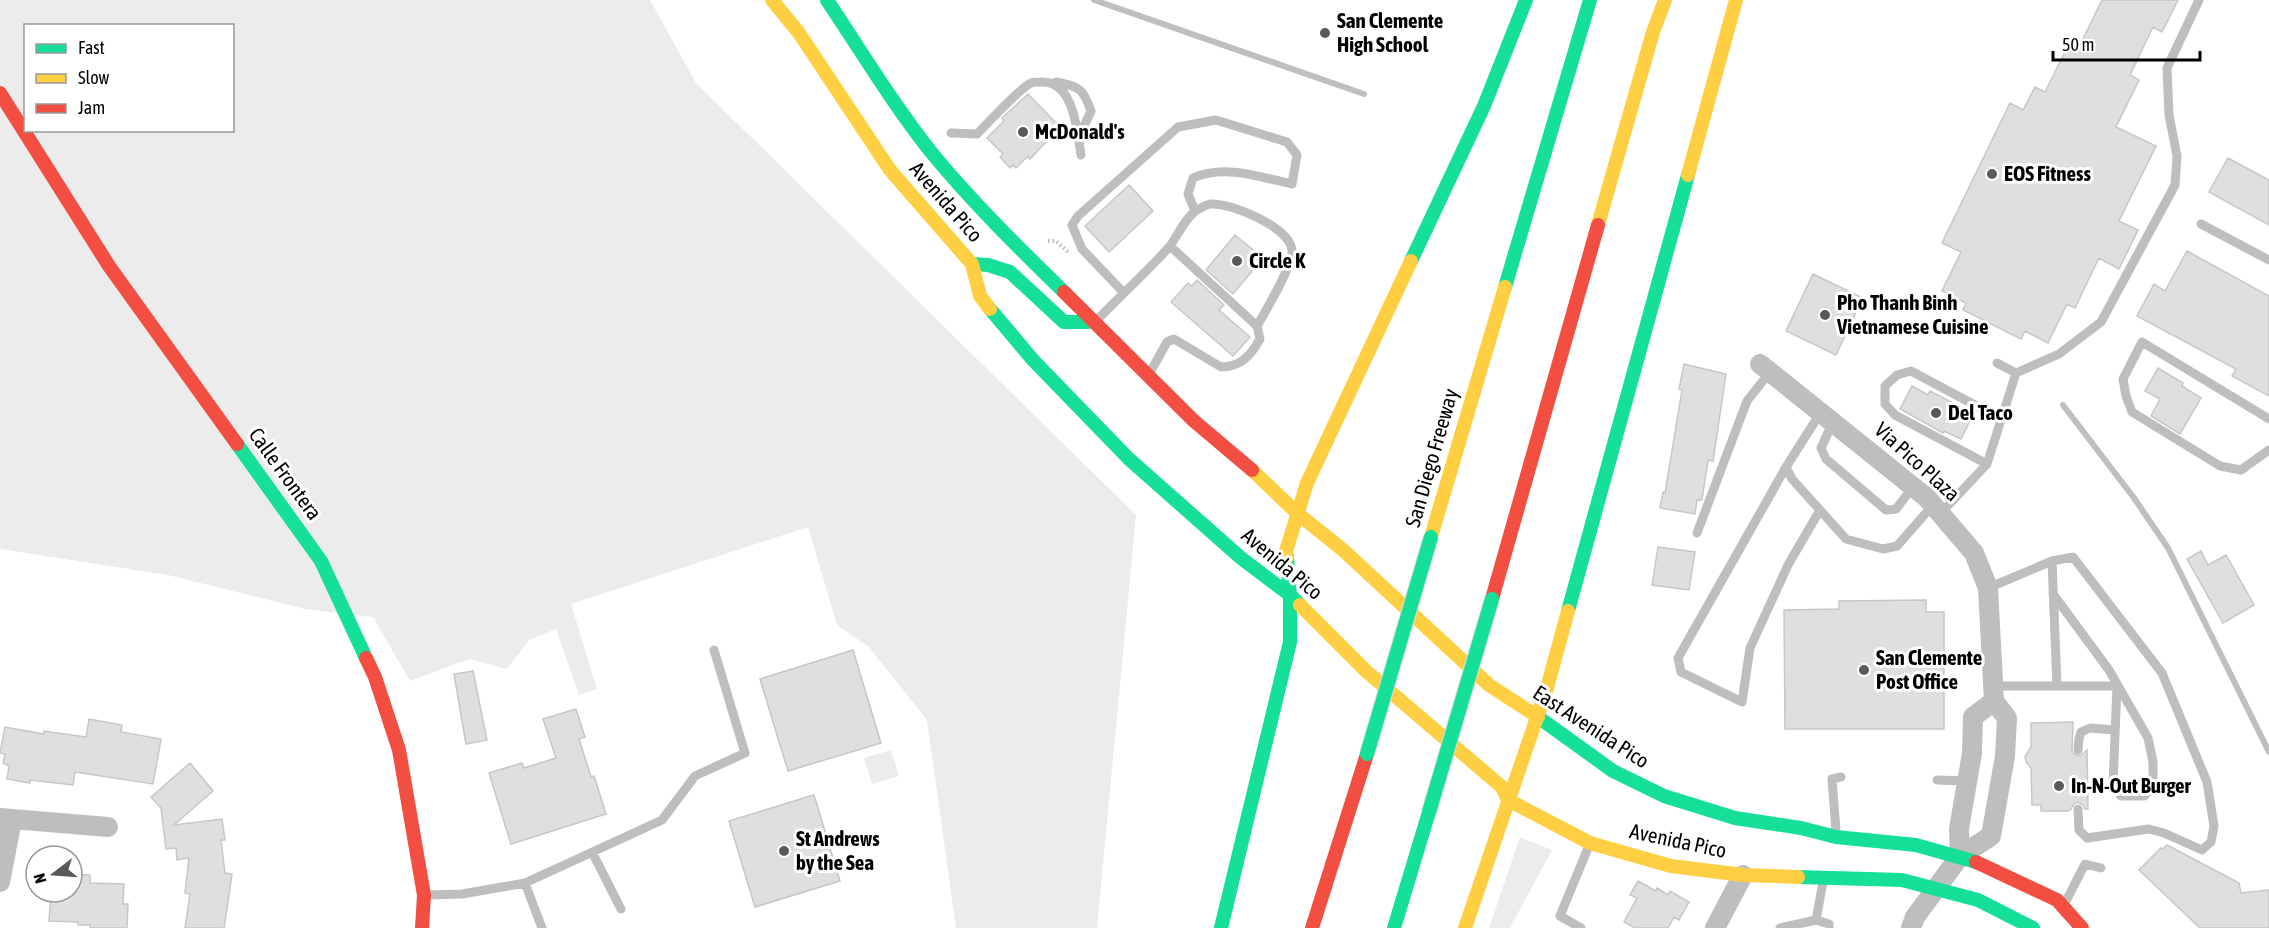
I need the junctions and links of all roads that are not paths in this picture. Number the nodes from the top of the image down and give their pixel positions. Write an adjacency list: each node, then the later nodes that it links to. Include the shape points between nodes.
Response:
1 (772, 0): 16 (main road, Avenida Pico, via 799,33)
2 (827, 0): 23 (main road, Avenida Pico, via 896,103 987,223)
3 (1526, 0): 38 (main road, via 1484,106 1314,467)
4 (1590, 0): 75 (main road, San Diego Freeway, bridge)
5 (1665, 0): 76 (main road, bridge)
6 (1736, 0): 48 (main road)
7 (2199, 0): 27 (lane, via 2167,68 2169,115 2177,156 2175,185 2101,322 2058,354)
8 (1050, 81): 12 (lane, via 1032,82 977,134); 13 (lane, via 1066,96); 13 (lane, via 1076,86 1085,94 1091,111)
9 (0, 93): 10 (main road, Calle Frontera)
10 (24, 131)
11 (25, 132): 68 (main road, Calle Frontera, via 110,266 321,561 375,677 399,750)
12 (951, 133)
13 (1078, 139): 14 (lane)
14 (1081, 155)
15 (907, 169): 16 (main road)
16 (890, 170): 21 (main road, Avenida Pico)
17 (1195, 211): 19 (lane); 22 (lane, via 1188,194 1193,178 1225,170 1292,184 1298,155 1287,142 1216,120 1178,128 1072,225 1082,249); 24 (lane, via 1210,204 1238,208 1262,219 1289,242 1292,251 1282,282)
18 (2201, 224): 20 (lane)
19 (1170, 246): 22 (lane); 24 (lane)
20 (2269, 260)
21 (972, 264): 23 (main road, via 1010,273 1064,322); 43 (main road, Avenida Pico, via 980,296 1033,360 1129,459 1241,558)
22 (1124, 293): 23 (lane)
23 (1095, 322): 28 (main road, Avenida Pico)
24 (1257, 326): 28 (lane, via 1260,339 1251,354 1238,364 1221,367 1174,339 1167,342)
25 (1997, 363): 27 (lane)
26 (1765, 368): 29 (street, Via Pico Plaza); 39 (lane, via 1747,401)
27 (2016, 373): 30 (lane)
28 (1148, 375): 38 (main road, Avenida Pico)
29 (1827, 417): 34 (lane); 35 (street, Via Pico Plaza); 35 (lane, via 1821,448 1826,459 1886,510 1896,509)
30 (2001, 419): 33 (lane); 33 (lane, via 1911,371 1897,375 1885,386 1885,404 1895,415)
31 (2269, 419): 32 (lane, via 2142,342 2123,379 2132,412 2220,466 2241,470)
32 (2269, 450)
33 (1986, 464): 36 (lane)
34 (1786, 467): 37 (lane); 37 (lane, via 1678,658 1681,672 1742,702 1750,648 1788,565)
35 (1913, 487): 36 (street, Via Pico Plaza)
36 (1936, 509): 37 (lane, via 1897,546 1883,549 1846,539); 41 (street, Via Pico Plaza, via 1974,553)
37 (1820, 510)
38 (1297, 513): 43 (main road, via 1286,551); 48 (main road, East Avenida Pico, via 1343,550 1489,685)
39 (1697, 533)
40 (2052, 561): 41 (lane); 42 (lane); 55 (lane, via 2073,556 2162,673 2207,782 2214,826 2211,842 2202,850 2149,829 2087,838 2079,830)
41 (1988, 588): 47 (street, Via Pico Plaza)
42 (2053, 594): 45 (lane); 46 (lane)
43 (1290, 595): 54 (main road, Avenida Pico, via 1366,671 1502,787); 74 (main road, via 1290,642)
44 (714, 650): 60 (lane, via 745,753 695,776 662,820)
45 (2057, 686): 46 (lane); 47 (lane)
46 (2117, 686): 49 (lane); 49 (lane, via 2148,738 2153,787 2144,796 2121,796 2113,785)
47 (1994, 694): 53 (street, via 1973,717); 61 (street, Via Pico Plaza, via 2007,718 2006,756 1990,836)
48 (1538, 717): 54 (main road); 58 (main road, East Avenida Pico, via 1613,771 1664,796 1735,818)
49 (2115, 730): 50 (lane, via 2090,728 2081,732)
50 (2078, 750)
51 (1841, 777): 58 (lane, via 1832,779)
52 (1937, 780): 53 (lane)
53 (1967, 781): 61 (street, via 1959,829)
54 (1509, 800): 59 (main road, Avenida Pico); 77 (main road)
55 (2078, 809)
56 (6, 819): 57 (street); 65 (street)
57 (108, 827)
58 (1836, 837): 61 (main road, East Avenida Pico, via 1916,845)
59 (1590, 843): 63 (main road, Avenida Pico, via 1671,866); 78 (lane, via 1560,916)
60 (592, 852): 66 (lane); 70 (lane)
61 (1960, 856): 67 (street); 69 (main road, East Avenida Pico)
62 (2101, 868): 69 (lane, via 2085,864)
63 (1743, 875): 64 (main road, Avenida Pico); 79 (street)
64 (1824, 877): 67 (main road, Avenida Pico, via 1902,880); 71 (lane)
65 (0, 882)
66 (525, 883): 68 (lane, via 462,894); 73 (lane)
67 (1938, 888): 82 (street); 83 (main road, via 1978,900)
68 (424, 895): 72 (main road, Calle Frontera)
69 (2064, 906): 84 (main road, East Avenida Pico)
70 (621, 909)
71 (1816, 920): 80 (lane); 81 (lane, via 1829,924)
72 (422, 928)
73 (542, 928)
74 (1221, 928)
75 (1312, 928)
76 (1394, 928)
77 (1465, 928)
78 (1581, 928)
79 (1715, 928)
80 (1780, 928)
81 (1829, 928)
82 (1911, 928)
83 (2033, 928)
84 (2082, 928)

